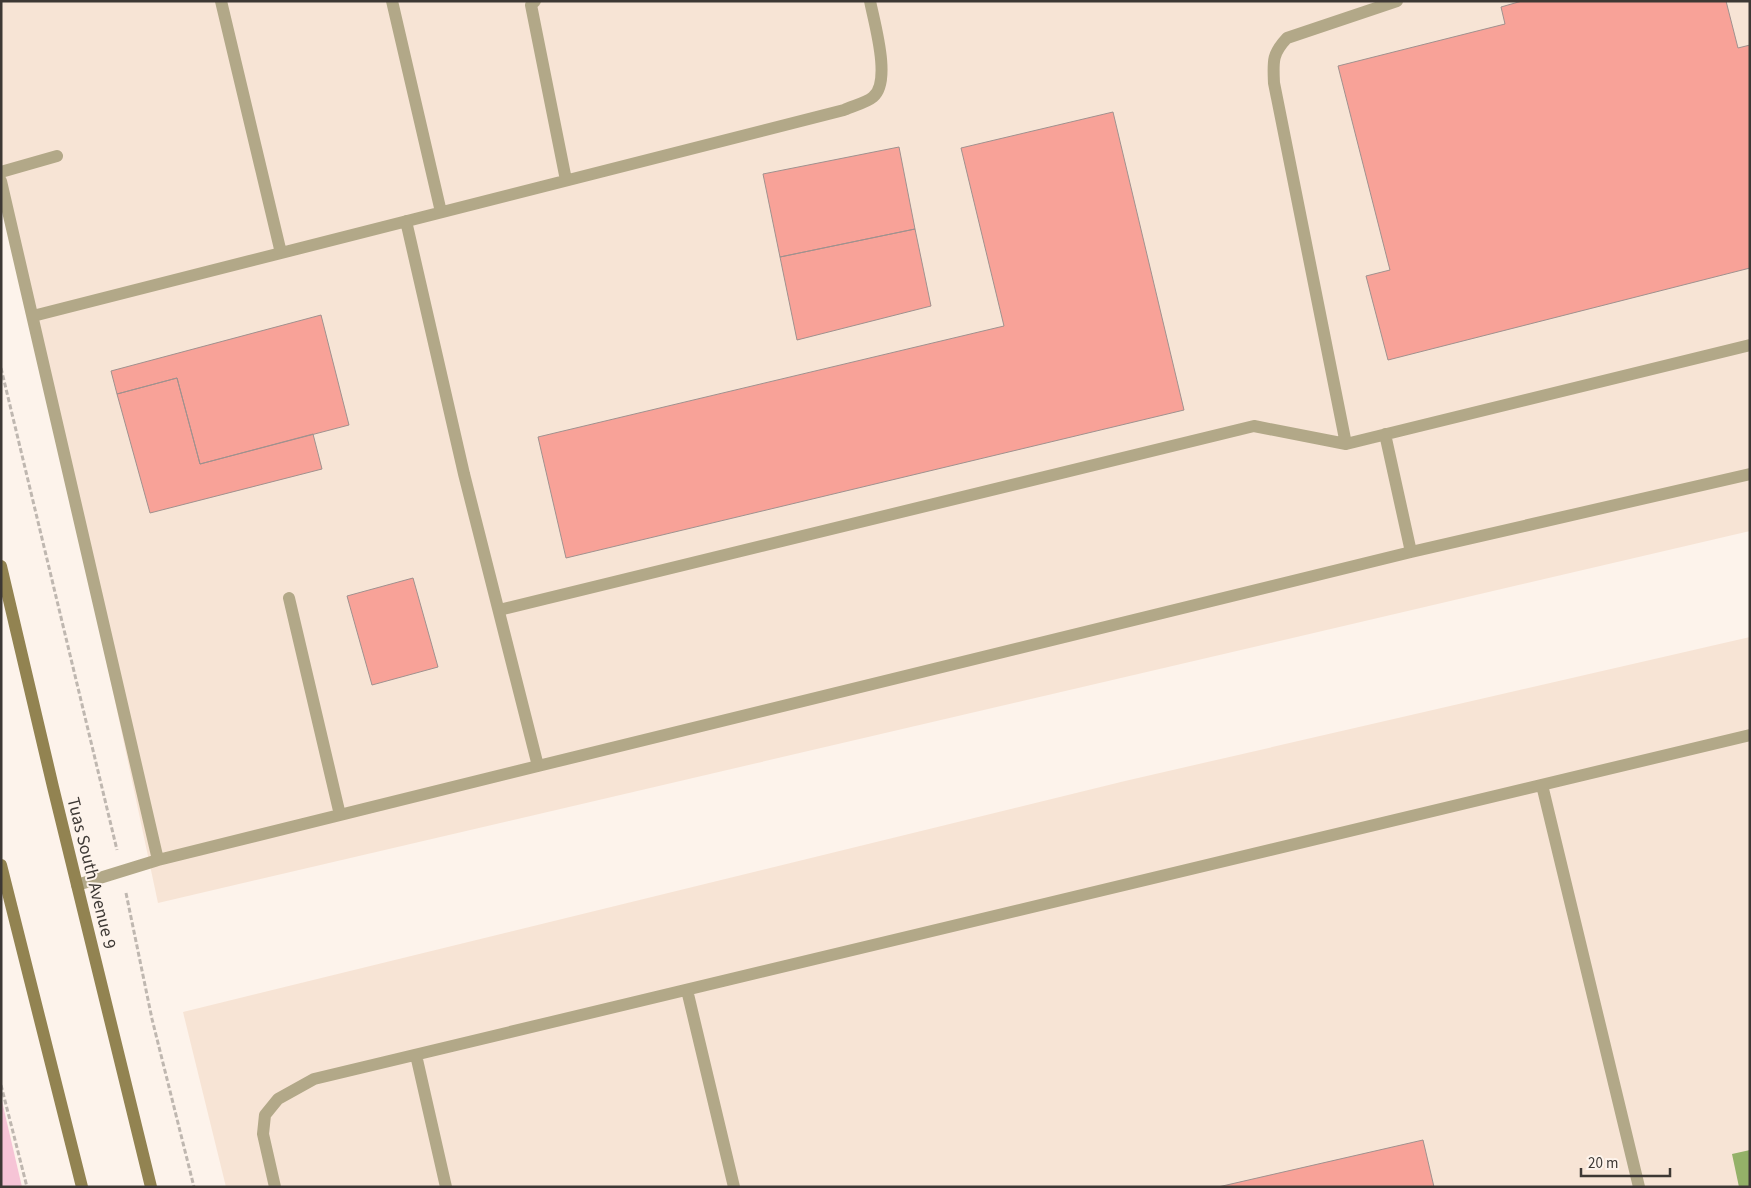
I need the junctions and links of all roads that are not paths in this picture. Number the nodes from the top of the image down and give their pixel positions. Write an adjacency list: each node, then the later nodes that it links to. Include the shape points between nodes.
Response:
1 (222, 1): 12 (lane)
2 (392, 1): 10 (lane)
3 (535, 1): 8 (lane, via 531,5)
4 (870, 1): 8 (lane, via 882,81 873,97 844,110)
5 (1398, 1): 16 (lane, via 1287,38 1276,49 1273,64 1274,83)
6 (57, 156): 7 (lane)
7 (1, 172)
8 (566, 180): 10 (lane)
9 (1, 181): 13 (lane)
10 (441, 212): 11 (lane)
11 (406, 221): 12 (lane); 21 (lane)
12 (281, 253): 13 (lane)
13 (33, 316): 26 (lane)
14 (1750, 345): 15 (lane)
15 (1385, 434): 16 (lane); 18 (lane)
16 (1346, 444): 21 (lane, via 1254,426)
17 (1750, 474): 18 (lane)
18 (1412, 552): 23 (lane)
19 (1, 566): 28 (street, Tuas South Avenue 9)
20 (289, 598): 25 (lane)
21 (499, 610): 23 (lane)
22 (1750, 736): 24 (lane)
23 (538, 766): 25 (lane)
24 (1542, 785): 29 (lane); 36 (lane)
25 (340, 815): 26 (lane)
26 (158, 860): 28 (lane)
27 (1, 865): 31 (street)
28 (77, 885): 32 (street, Tuas South Avenue 9)
29 (687, 990): 30 (lane); 35 (lane)
30 (416, 1055): 33 (lane, via 314,1079 278,1099 265,1116 263,1134); 34 (lane)
31 (82, 1187)
32 (151, 1187)
33 (275, 1187)
34 (446, 1187)
35 (734, 1187)
36 (1639, 1187)

